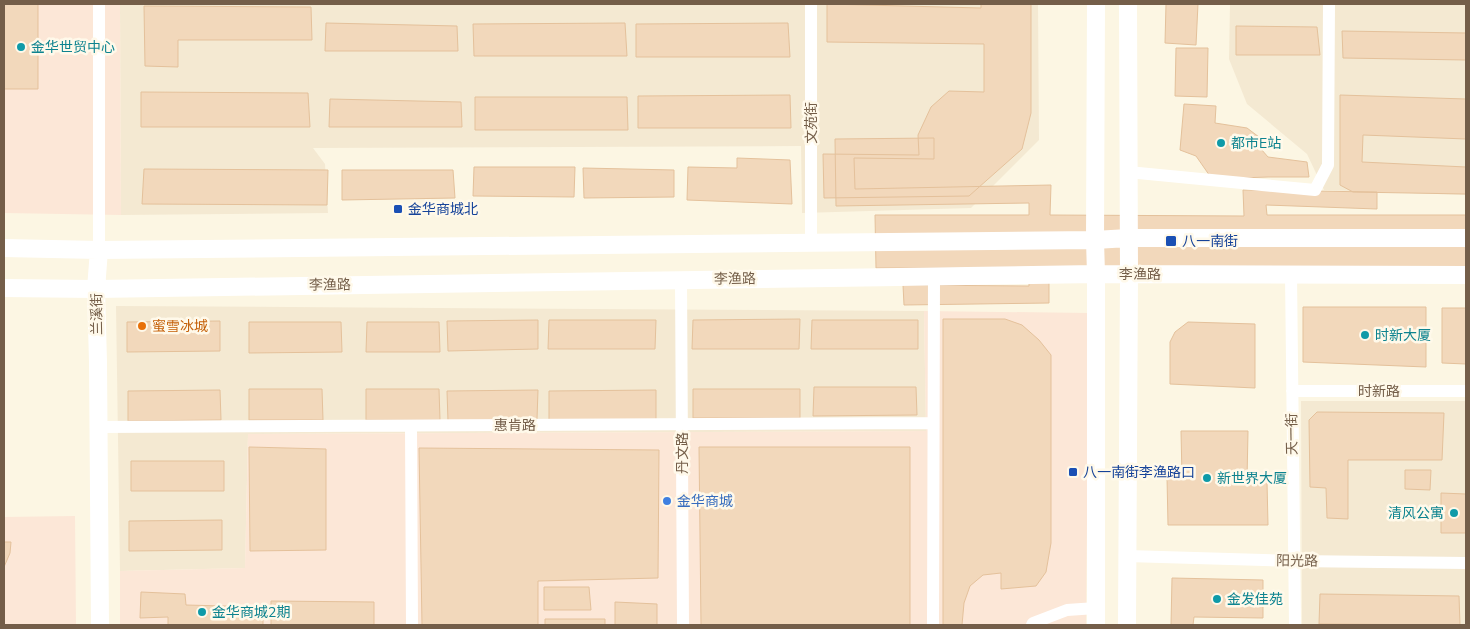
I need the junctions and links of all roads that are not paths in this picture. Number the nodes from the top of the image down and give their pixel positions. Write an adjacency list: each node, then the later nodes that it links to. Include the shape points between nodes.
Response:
1 (99, 4): 12 (street, 兰溪街)
2 (811, 4): 10 (street, 文苑街)
3 (1096, 4): 9 (main road)
4 (1128, 4): 6 (main road)
5 (1329, 4): 6 (street, via 1328,165 1315,190)
6 (1128, 172): 7 (main road)
7 (1128, 238): 8 (main road); 9 (main road); 14 (main road)
8 (1466, 238)
9 (1095, 240): 10 (main road); 13 (main road)
10 (812, 243): 12 (main road)
11 (4, 248): 12 (main road)
12 (99, 250): 20 (main road, 兰溪街)
13 (1096, 274): 14 (main road, 李渔路); 17 (main road, 李渔路); 30 (main road)
14 (1129, 274): 15 (main road, 李渔路); 27 (main road)
15 (1291, 274): 16 (main road, 李渔路); 21 (street, 天一街)
16 (1466, 275)
17 (934, 276): 18 (main road, 李渔路); 23 (street)
18 (681, 280): 20 (main road, 李渔路); 24 (street, 丹文路)
19 (4, 288): 20 (main road, 李渔路)
20 (96, 289): 26 (main road, 兰溪街)
21 (1292, 391): 22 (street, 时新路); 28 (street, 天一街)
22 (1466, 391)
23 (933, 423): 24 (street, 惠肯路); 34 (street)
24 (682, 424): 25 (street, 惠肯路); 33 (street, 丹文路)
25 (411, 426): 26 (street, 惠肯路); 32 (street)
26 (98, 427): 31 (main road, 兰溪街)
27 (1127, 556): 28 (street, 阳光路); 36 (main road)
28 (1294, 561): 29 (street, 阳光路); 37 (street, 天一街)
29 (1466, 563)
30 (1096, 617): 35 (street, via 1067,610)
31 (100, 625)
32 (412, 625)
33 (684, 625)
34 (932, 625)
35 (1032, 625)
36 (1127, 625)
37 (1295, 625)

